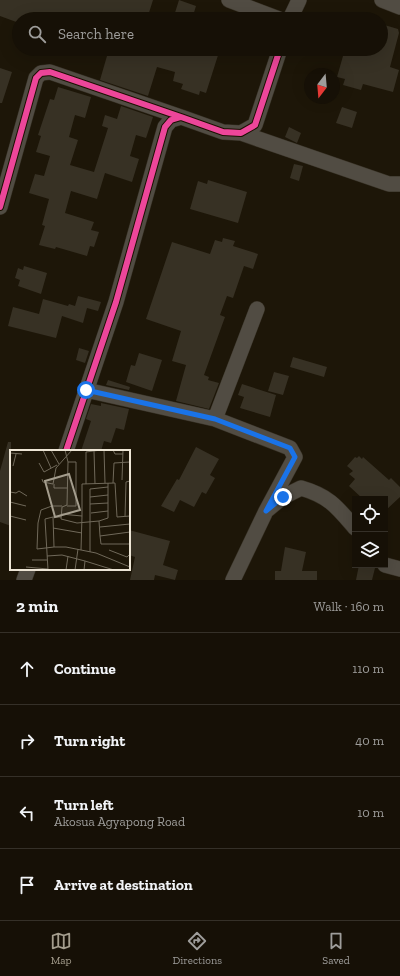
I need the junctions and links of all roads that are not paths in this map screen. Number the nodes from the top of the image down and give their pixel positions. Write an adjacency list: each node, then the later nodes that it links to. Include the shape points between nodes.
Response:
1 (229, 0): 5 (street)
2 (299, 0): 6 (street)
3 (382, 0): 4 (street)
4 (400, 6)
5 (261, 12)
6 (293, 12)
7 (278, 56): 9 (street, via 255,125)
8 (181, 117): 9 (street, via 223,132); 11 (street, via 50,72 41,73 36,78); 13 (street, via 171,120 165,127 116,302)
9 (241, 133): 10 (street, via 389,184)
10 (400, 184)
11 (0, 207)
12 (257, 309): 14 (street)
13 (86, 390): 14 (street); 15 (street)
14 (215, 419): 16 (street, via 290,448 293,452 295,457 291,467)
15 (66, 450)
16 (266, 511): 17 (street, via 283,497 301,488 319,493 337,507); 22 (street)
17 (352, 524)
18 (388, 566): 19 (street)
19 (400, 569)
20 (28, 570): 21 (street)
21 (24, 580)
22 (233, 580)

